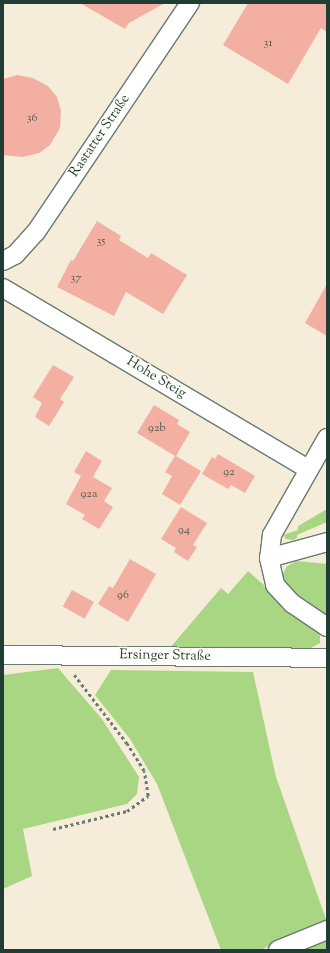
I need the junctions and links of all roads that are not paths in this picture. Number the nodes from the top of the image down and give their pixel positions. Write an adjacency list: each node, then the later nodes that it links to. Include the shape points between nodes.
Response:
1 (190, 3): 2 (street, Rastatter Straße, via 36,232 15,254)
2 (3, 261)
3 (3, 288): 5 (street, Hohe Steig)
4 (327, 438): 5 (street)
5 (308, 469): 7 (street, via 272,535)
6 (327, 542): 7 (street)
7 (269, 558): 8 (street, via 275,585 293,604)
8 (327, 627)
9 (3, 654): 10 (street, Ersinger Straße)
10 (327, 658)
11 (327, 930): 12 (street)
12 (278, 950)

